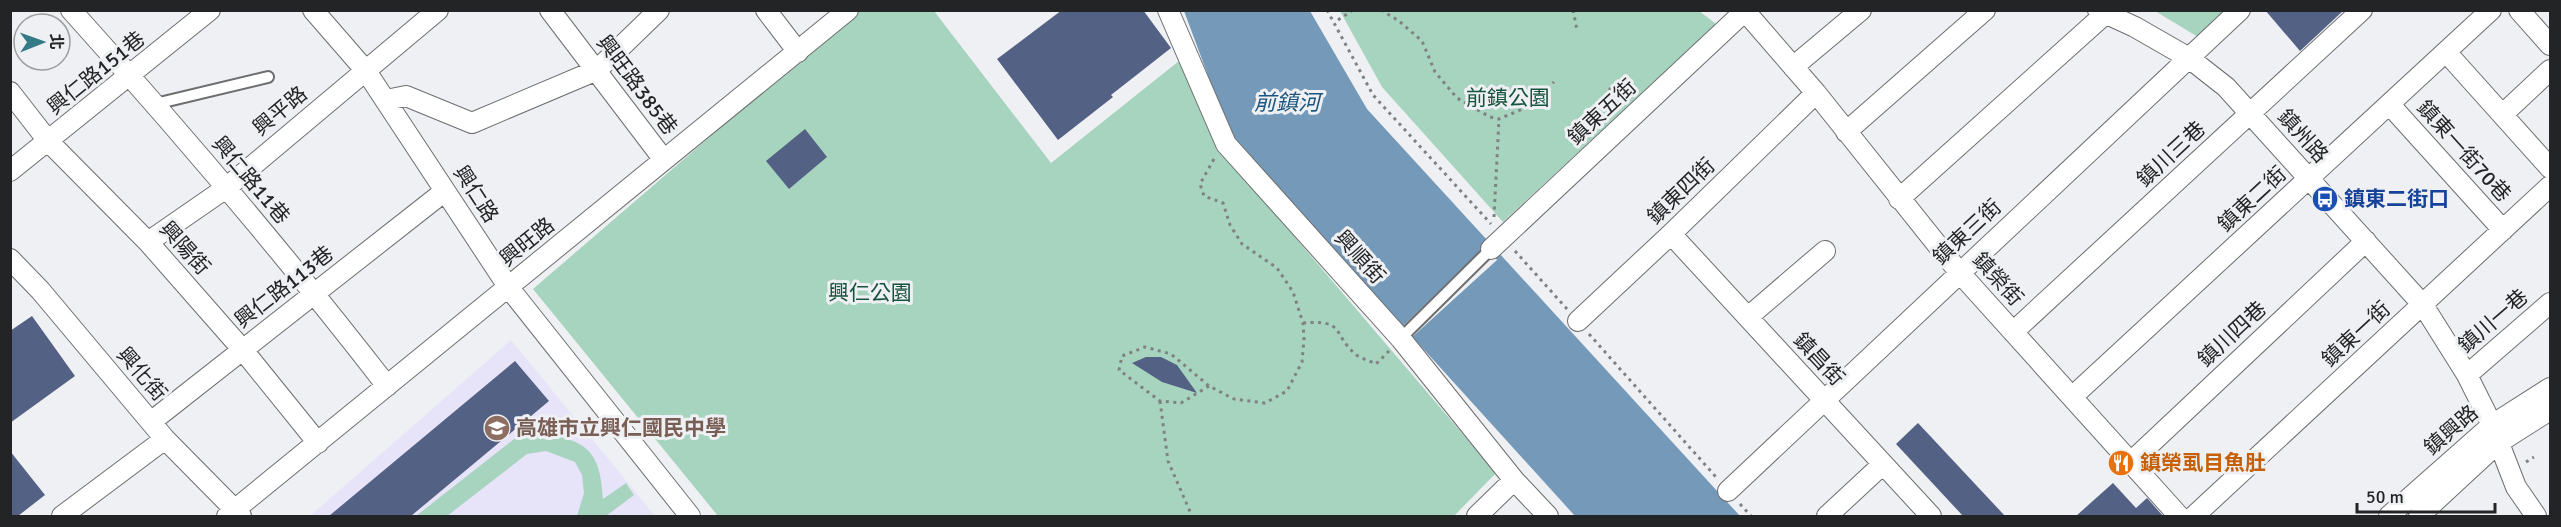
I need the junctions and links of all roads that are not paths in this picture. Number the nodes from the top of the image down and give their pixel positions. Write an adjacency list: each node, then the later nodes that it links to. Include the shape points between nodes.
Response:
1 (71, 10): 26 (street, 興仁路11巷)
2 (210, 10): 26 (street, 興仁路151巷)
3 (313, 10): 25 (street, 興仁路)
4 (438, 10): 25 (street, 興平路)
5 (550, 10): 23 (street, 興旺路385巷)
6 (659, 10): 23 (street)
7 (766, 10): 19 (street)
8 (848, 10): 19 (street, 興旺路)
9 (1168, 10): 60 (street, 興順街, via 1226,144)
10 (1862, 10): 22 (street)
11 (1985, 10): 35 (street)
12 (2240, 10): 21 (street, 鎮東三街)
13 (2362, 10): 33 (street, 鎮川三巷)
14 (2491, 10): 20 (street, 鎮東二街)
15 (2519, 10): 18 (street)
16 (1745, 11): 22 (street, 鎮榮街); 49 (street, 鎮東五街)
17 (2102, 12): 21 (street, 鎮州路); 44 (street)
18 (2550, 45)
19 (798, 52): 37 (street, 興旺路)
20 (2446, 52): 32 (street, 鎮東二街); 34 (street)
21 (2189, 58): 33 (street, 鎮州路, via 2226,87); 52 (street, 鎮東三街)
22 (1793, 67): 29 (street, 鎮榮街)
23 (597, 70): 30 (street, via 472,123 406,96); 37 (street, 興旺路385巷)
24 (2550, 70): 34 (street)
25 (366, 71): 30 (street, 興仁路); 42 (street, 興平路)
26 (131, 76): 31 (street, 興仁路11巷); 36 (street, 興仁路151巷)
27 (268, 77): 31 (lane)
28 (10, 92): 36 (street, 興陽街)
29 (1816, 93): 35 (street, 鎮榮街); 46 (street, 鎮東四街)
30 (386, 100): 43 (street, 興仁路)
31 (154, 104): 42 (street, 興仁路11巷)
32 (2390, 105): 40 (street, 鎮東二街); 45 (street, 鎮東一街70巷)
33 (2250, 113): 40 (street, 鎮州路); 59 (street, 鎮川三巷)
34 (2503, 114): 38 (street)
35 (1846, 132): 44 (street, 鎮榮街)
36 (49, 142): 39 (street, 興仁路151巷); 48 (street, 興陽街)
37 (664, 160): 53 (street, 興旺路)
38 (2550, 168)
39 (10, 171)
40 (2309, 179): 47 (street, 鎮州路); 65 (street, 鎮東二街)
41 (2550, 186): 45 (street, 鎮東一街)
42 (226, 188): 48 (street, 興平路); 54 (street, 興仁路11巷)
43 (445, 191): 53 (street, 興仁路); 54 (street, 興仁路113巷)
44 (1899, 199): 52 (street, 鎮榮街)
45 (2503, 230): 56 (street, 鎮東一街)
46 (1671, 234): 57 (street, 鎮昌街); 58 (street, 鎮東四街)
47 (2366, 241): 56 (street, 鎮州路); 72 (street, 鎮川四巷)
48 (148, 242): 61 (street, 興陽街)
49 (1497, 244): 60 (lane)
50 (1825, 251): 57 (street)
51 (10, 259): 68 (street, 興化街)
52 (1959, 272): 59 (street, 鎮榮街); 66 (street, 鎮東三街)
53 (509, 288): 63 (street, 興旺路); 78 (street, 興仁路)
54 (315, 293): 61 (street, 興仁路113巷); 63 (street, 興仁路11巷)
55 (2550, 303): 62 (street, 鎮川一巷)
56 (2422, 305): 62 (street, 鎮州路); 84 (street, 鎮東一街)
57 (1748, 317): 66 (street, 鎮昌街)
58 (1578, 321)
59 (2013, 332): 65 (street, 鎮榮街)
60 (1402, 337): 74 (street, 興順街)
61 (242, 349): 68 (street, 興仁路113巷); 71 (street, 興陽街)
62 (2467, 375): 69 (street, 鎮州路)
63 (387, 386): 71 (street, 興旺路)
64 (2550, 388): 69 (street, 鎮興路)
65 (2072, 397): 72 (street, 鎮榮街)
66 (1824, 400): 73 (street, 鎮昌街); 75 (street, 鎮東三街)
67 (2550, 410): 69 (street, 鎮興路)
68 (152, 421): 70 (street, 興化街)
69 (2495, 434): 85 (street, 鎮興路); 86 (street, 鎮興路); 87 (street, 鎮州路, via 2516,487)
70 (165, 439): 76 (street, 興化街); 77 (street)
71 (318, 443): 76 (street, 興旺路)
72 (2131, 462): 83 (street, 鎮榮街)
73 (1883, 464): 81 (street); 82 (street, 鎮昌街)
74 (1514, 480): 79 (street); 80 (street, 興順街)
75 (1728, 491)
76 (235, 514)
77 (62, 516)
78 (690, 516)
79 (1477, 516)
80 (1548, 516)
81 (1827, 516)
82 (1931, 516)
83 (2180, 516)
84 (2194, 516)
85 (2389, 516)
86 (2419, 516)
87 (2536, 516)

